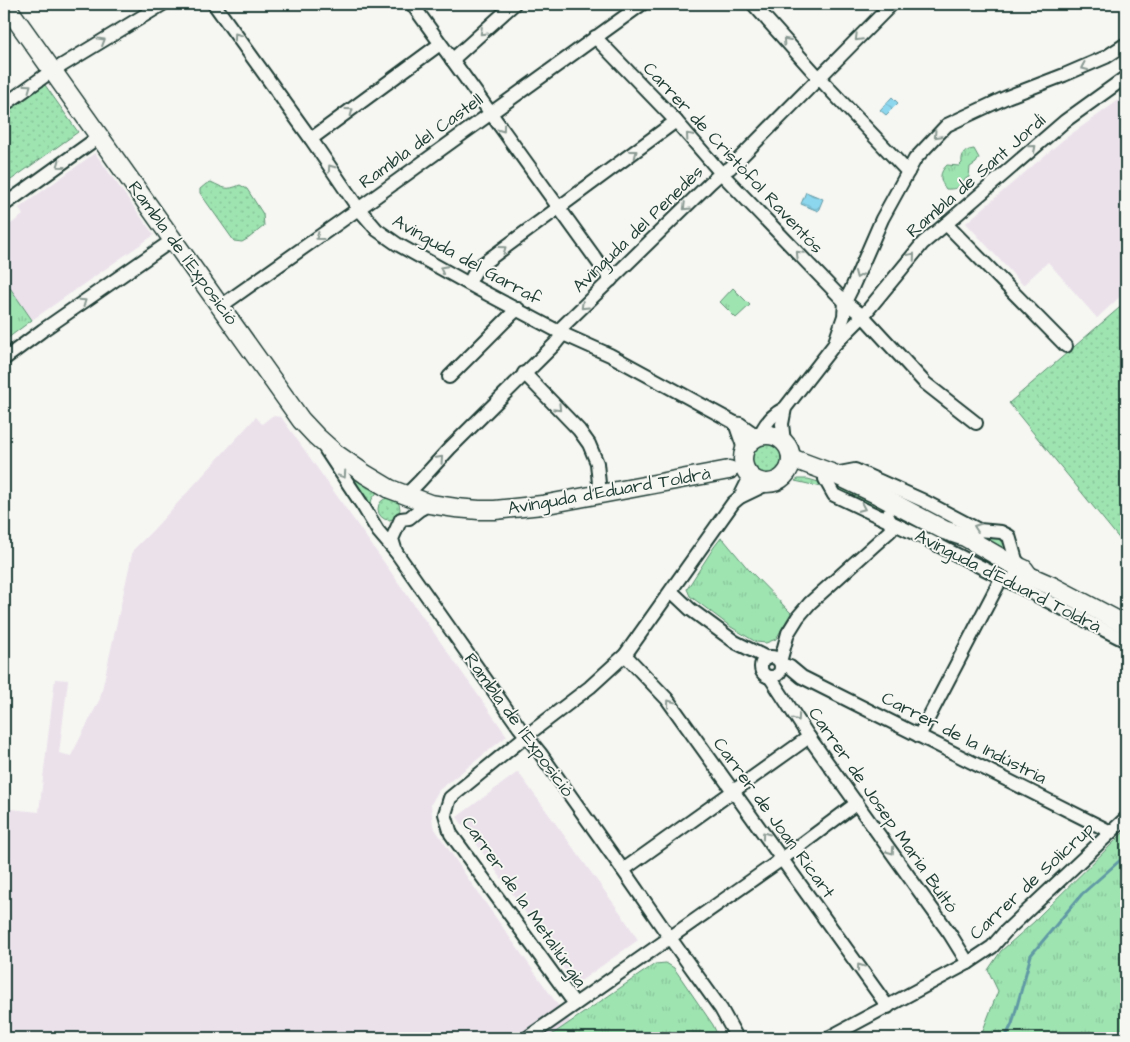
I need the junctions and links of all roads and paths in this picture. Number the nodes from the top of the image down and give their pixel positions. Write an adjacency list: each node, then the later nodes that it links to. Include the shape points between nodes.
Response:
1 (6, 4): 13 (street, Rambla de l'Exposició)
2 (163, 4): 13 (street, one-way to 2)
3 (214, 4): 20 (street, Avinguda del Garraf, one-way to 3)
4 (412, 4): 10 (street)
5 (514, 4): 12 (street, one-way to 12)
6 (642, 4): 9 (street, Rambla del Castell)
7 (753, 4): 15 (street, one-way to 7)
8 (892, 4): 15 (street, Avinguda del Penedès, one-way to 15)
9 (595, 37): 17 (street, Rambla del Castell); 18 (street, Carrer de Cristòfol Raventós)
10 (440, 44): 12 (street); 20 (street, one-way to 10)
11 (1126, 44): 21 (street, Rambla de Sant Jordi, one-way to 21, via 1106,57 947,125 915,159)
12 (452, 60): 17 (street)
13 (53, 70): 16 (street, one-way to 13); 19 (street, Rambla de l'Exposició)
14 (1126, 77): 26 (street, Rambla de Sant Jordi, one-way to 14, via 1065,120)
15 (819, 78): 21 (street); 22 (street, Avinguda del Penedès, via 730,168)
16 (4, 105)
17 (490, 113): 24 (street, Rambla del Castell); 25 (street, one-way to 25)
18 (676, 121): 22 (street, Carrer de Cristòfol Raventós, one-way to 18); 25 (street, one-way to 18)
19 (100, 136): 23 (street, one-way to 23); 27 (street, Rambla de l'Exposició)
20 (311, 139): 24 (street, Avinguda del Garraf, one-way to 20)
21 (908, 172): 30 (street, Rambla de Sant Jordi, one-way to 30, via 882,218)
22 (721, 173): 28 (street, Avinguda del Penedès, one-way to 28); 30 (street, Carrer de Cristòfol Raventós, one-way to 22)
23 (4, 205)
24 (358, 208): 29 (street, Avinguda del Garraf, one-way to 24, via 397,244 378,230); 31 (street, Rambla del Castell, one-way to 31)
25 (559, 208): 28 (street); 29 (street, one-way to 25, via 478,268)
26 (946, 224): 33 (street, Rambla de Sant Jordi, one-way to 26, via 923,243); 36 (street)
27 (174, 239): 31 (street, Rambla de l'Exposició); 37 (street, one-way to 27)
28 (610, 280): 34 (street, Avinguda del Penedès, one-way to 34)
29 (469, 283): 32 (street, Avinguda del Garraf)
30 (845, 302): 33 (street); 35 (street, Rambla de Sant Jordi, via 844,316)
31 (221, 306): 43 (street, Rambla de l'Exposició)
32 (518, 309): 34 (street, Avinguda del Garraf); 39 (street)
33 (863, 316): 35 (street, Rambla de Sant Jordi); 42 (street, via 925,383)
34 (561, 332): 38 (street, Avinguda del Penedès, via 555,344); 41 (street, Avinguda del Garraf)
35 (834, 345): 40 (street, Rambla de Sant Jordi)
36 (1066, 346)
37 (4, 359)
38 (524, 373): 51 (street, one-way to 51, via 589,444 597,463); 52 (street, Avinguda del Penedès, one-way to 38)
39 (449, 378)
40 (785, 408): 44 (street, Rambla de Sant Jordi, via 776,413); 45 (street, via 782,424)
41 (734, 423): 44 (street, Avinguda del Garraf); 46 (street)
42 (976, 423)
43 (316, 436): 52 (street, Rambla de l'Exposició, via 365,474 390,490); 57 (street, Rambla de l'Exposició, one-way to 57, via 378,531)
44 (759, 436): 45 (street, via 773,435); 46 (street, via 747,444)
45 (788, 450): 47 (street, via 790,468); 48 (street, Avinguda d'Eduard Toldrà)
46 (742, 465): 49 (street, via 761,483); 51 (street, Avinguda d'Eduard Toldrà); 53 (street)
47 (784, 476): 48 (street, Avinguda d'Eduard Toldrà); 49 (street)
48 (830, 476): 50 (street, Avinguda d'Eduard Toldrà, via 844,484); 55 (street, Avinguda d'Eduard Toldrà, one-way to 55, via 834,495); 58 (street, Avinguda d'Eduard Toldrà, one-way to 48, via 1012,542 1010,536 1002,532 979,530 855,470)
49 (767, 484): 53 (street)
50 (870, 491): 55 (street); 56 (street, Avinguda d'Eduard Toldrà)
51 (600, 494): 54 (street, Avinguda d'Eduard Toldrà, via 496,510)
52 (406, 495): 54 (street, Avinguda d'Eduard Toldrà)
53 (740, 497): 62 (street, Carrer de la Metal·lúrgia)
54 (430, 504): 57 (street, via 409,518 401,519 392,539)
55 (890, 521): 61 (street, Avinguda d'Eduard Toldrà); 66 (street, via 891,530 798,617)
56 (944, 530): 58 (street, Avinguda d'Eduard Toldrà); 59 (street, Avinguda d'Eduard Toldrà, via 961,548)
57 (396, 552): 67 (street, Rambla de l'Exposició)
58 (1008, 554): 59 (street, via 999,562); 60 (street, Avinguda d'Eduard Toldrà)
59 (984, 560): 60 (street, Avinguda d'Eduard Toldrà, via 1016,575)
60 (1026, 573): 63 (street, Avinguda d'Eduard Toldrà)
61 (1002, 577): 64 (street, Avinguda d'Eduard Toldrà); 68 (street)
62 (671, 591): 65 (street, Carrer de la Metal·lúrgia); 66 (street, Carrer de la Indústria, via 690,609)
63 (1126, 625)
64 (1126, 641)
65 (625, 655): 67 (street, Carrer de la Metal·lúrgia, via 590,687); 70 (street, Carrer de Joan Ricart, one-way to 65, via 667,699)
66 (772, 666): 68 (street, Carrer de la Indústria, via 790,667); 69 (street, Carrer de Josep Maria Bultó, one-way to 69)
67 (526, 736): 75 (street, Rambla de l'Exposició); 78 (street, Carrer de la Metal·lúrgia, via 450,798 445,814 451,834)
68 (919, 736): 73 (street, Carrer de la Indústria)
69 (809, 737): 70 (street); 71 (street, Carrer de Josep Maria Bultó)
70 (733, 792): 74 (street, Carrer de Joan Ricart, one-way to 70); 75 (street)
71 (857, 803): 74 (street); 77 (street, Carrer de Josep Maria Bultó, one-way to 77)
72 (1126, 818): 73 (street, Carrer de Solicrup)
73 (1111, 832): 77 (street, Carrer de Solicrup, via 992,947)
74 (782, 859): 76 (street); 79 (street, Carrer de Joan Ricart, one-way to 74)
75 (623, 870): 76 (street, Rambla de l'Exposició)
76 (670, 938): 78 (street); 80 (street, Rambla de l'Exposició)
77 (968, 963): 79 (street, Carrer de Solicrup)
78 (575, 1004): 81 (street)
79 (888, 1007): 84 (street, Carrer de Solicrup)
80 (723, 1013): 82 (street, Rambla de l'Exposició); 83 (street, Rambla de l'Exposició)
81 (528, 1038)
82 (737, 1038)
83 (746, 1038)
84 (828, 1038)

